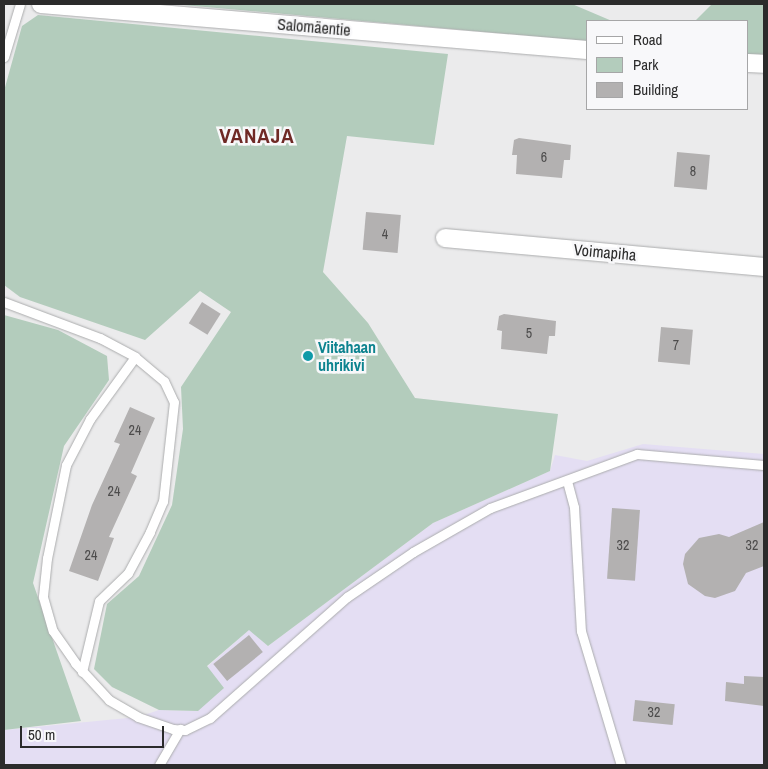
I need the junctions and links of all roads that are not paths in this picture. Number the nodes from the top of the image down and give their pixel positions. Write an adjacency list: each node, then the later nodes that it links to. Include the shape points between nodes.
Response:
1 (20, 4): 4 (lane)
2 (41, 4): 3 (street, Salomäentie)
3 (586, 50)
4 (4, 56)
5 (748, 63): 6 (street)
6 (764, 64)
7 (445, 238): 8 (street, Voimapiha)
8 (764, 267)
9 (4, 302): 10 (lane, via 55,319)
10 (135, 357): 13 (lane, via 90,420 66,465 47,558 43,597 52,631); 13 (lane, via 164,381 174,402 168,472 163,501 150,532 128,573 99,601)
11 (764, 465): 12 (lane, via 637,454)
12 (567, 481): 14 (lane, via 490,508 413,552 346,597 210,718); 16 (lane, via 574,507 581,632)
13 (82, 672): 14 (lane, via 109,700 138,718)
14 (180, 729): 15 (lane)
15 (159, 765)
16 (621, 765)

